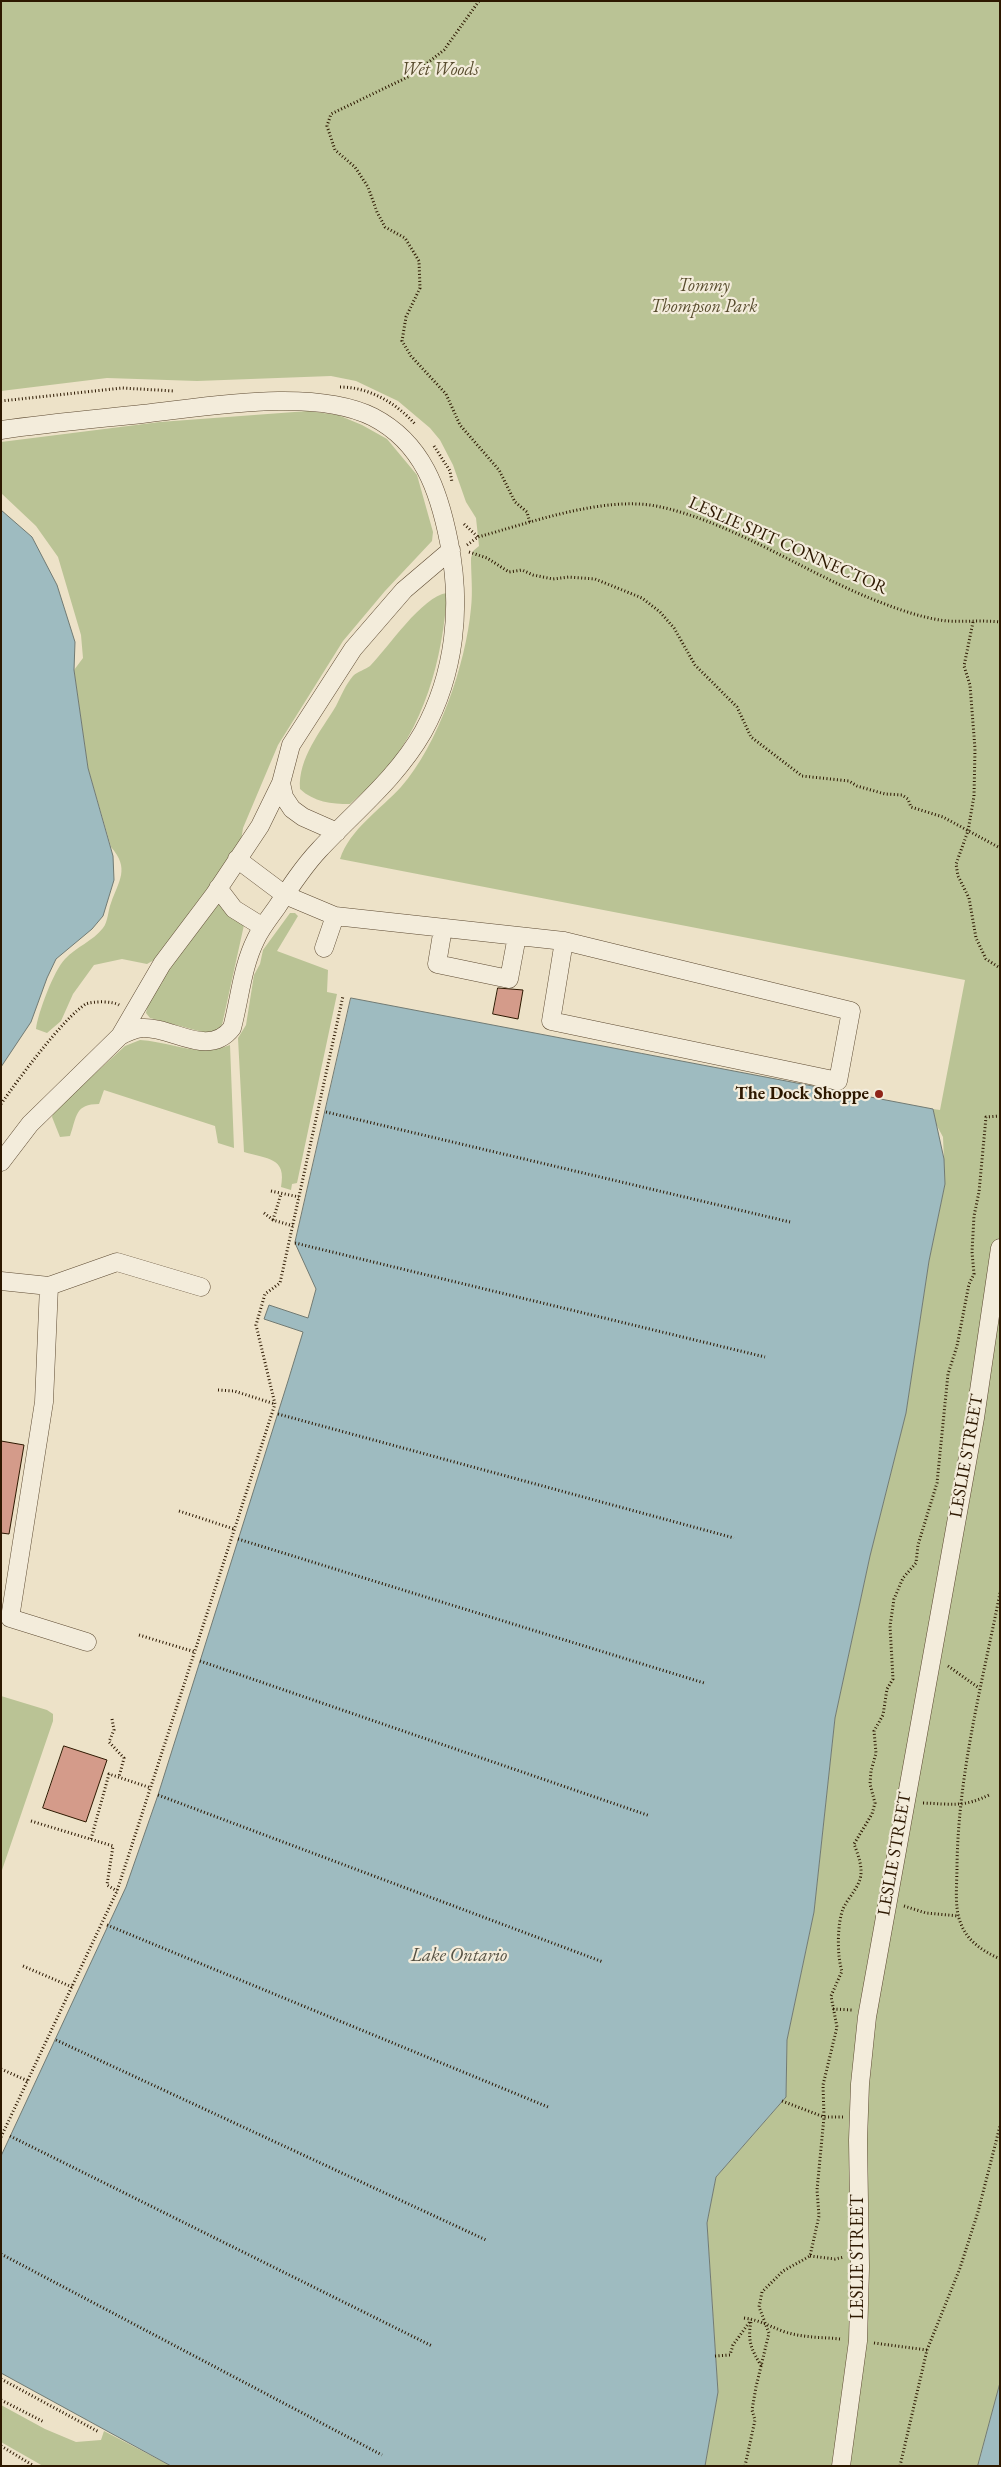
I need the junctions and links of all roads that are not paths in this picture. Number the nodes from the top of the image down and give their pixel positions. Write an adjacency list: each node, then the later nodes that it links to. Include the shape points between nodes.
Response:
1 (1, 430): 2 (street, via 253,402 309,402 342,407 373,417 399,435 420,456 432,479)
2 (458, 551): 3 (street, via 404,590 353,649 291,745); 4 (street, via 456,626 436,706 402,764)
3 (281, 783): 4 (street, via 284,797 292,809); 5 (street, via 260,826)
4 (337, 832): 7 (street)
5 (238, 859): 6 (street); 7 (street)
6 (218, 888): 9 (street, via 234,909); 14 (street, via 162,964)
7 (285, 895): 8 (street); 9 (street)
8 (335, 916): 10 (street); 13 (street)
9 (263, 927): 14 (street, via 247,959 232,1028 220,1040 203,1042 143,1028)
10 (443, 928): 11 (street); 11 (street, via 437,964 509,979)
11 (517, 936): 12 (street)
12 (564, 942): 12 (street, via 850,1011 838,1081 551,1022)
13 (324, 948)
14 (120, 1036): 15 (street, via 30,1124)
15 (1, 1162)
16 (1000, 1248): 21 (street, LESLIE STREET, via 975,1418 867,2017 858,2140 858,2341)
17 (1, 1281): 18 (street)
18 (49, 1286): 19 (street, via 117,1262); 20 (street, via 44,1402 10,1618)
19 (201, 1287)
20 (87, 1642)
21 (841, 2466)

